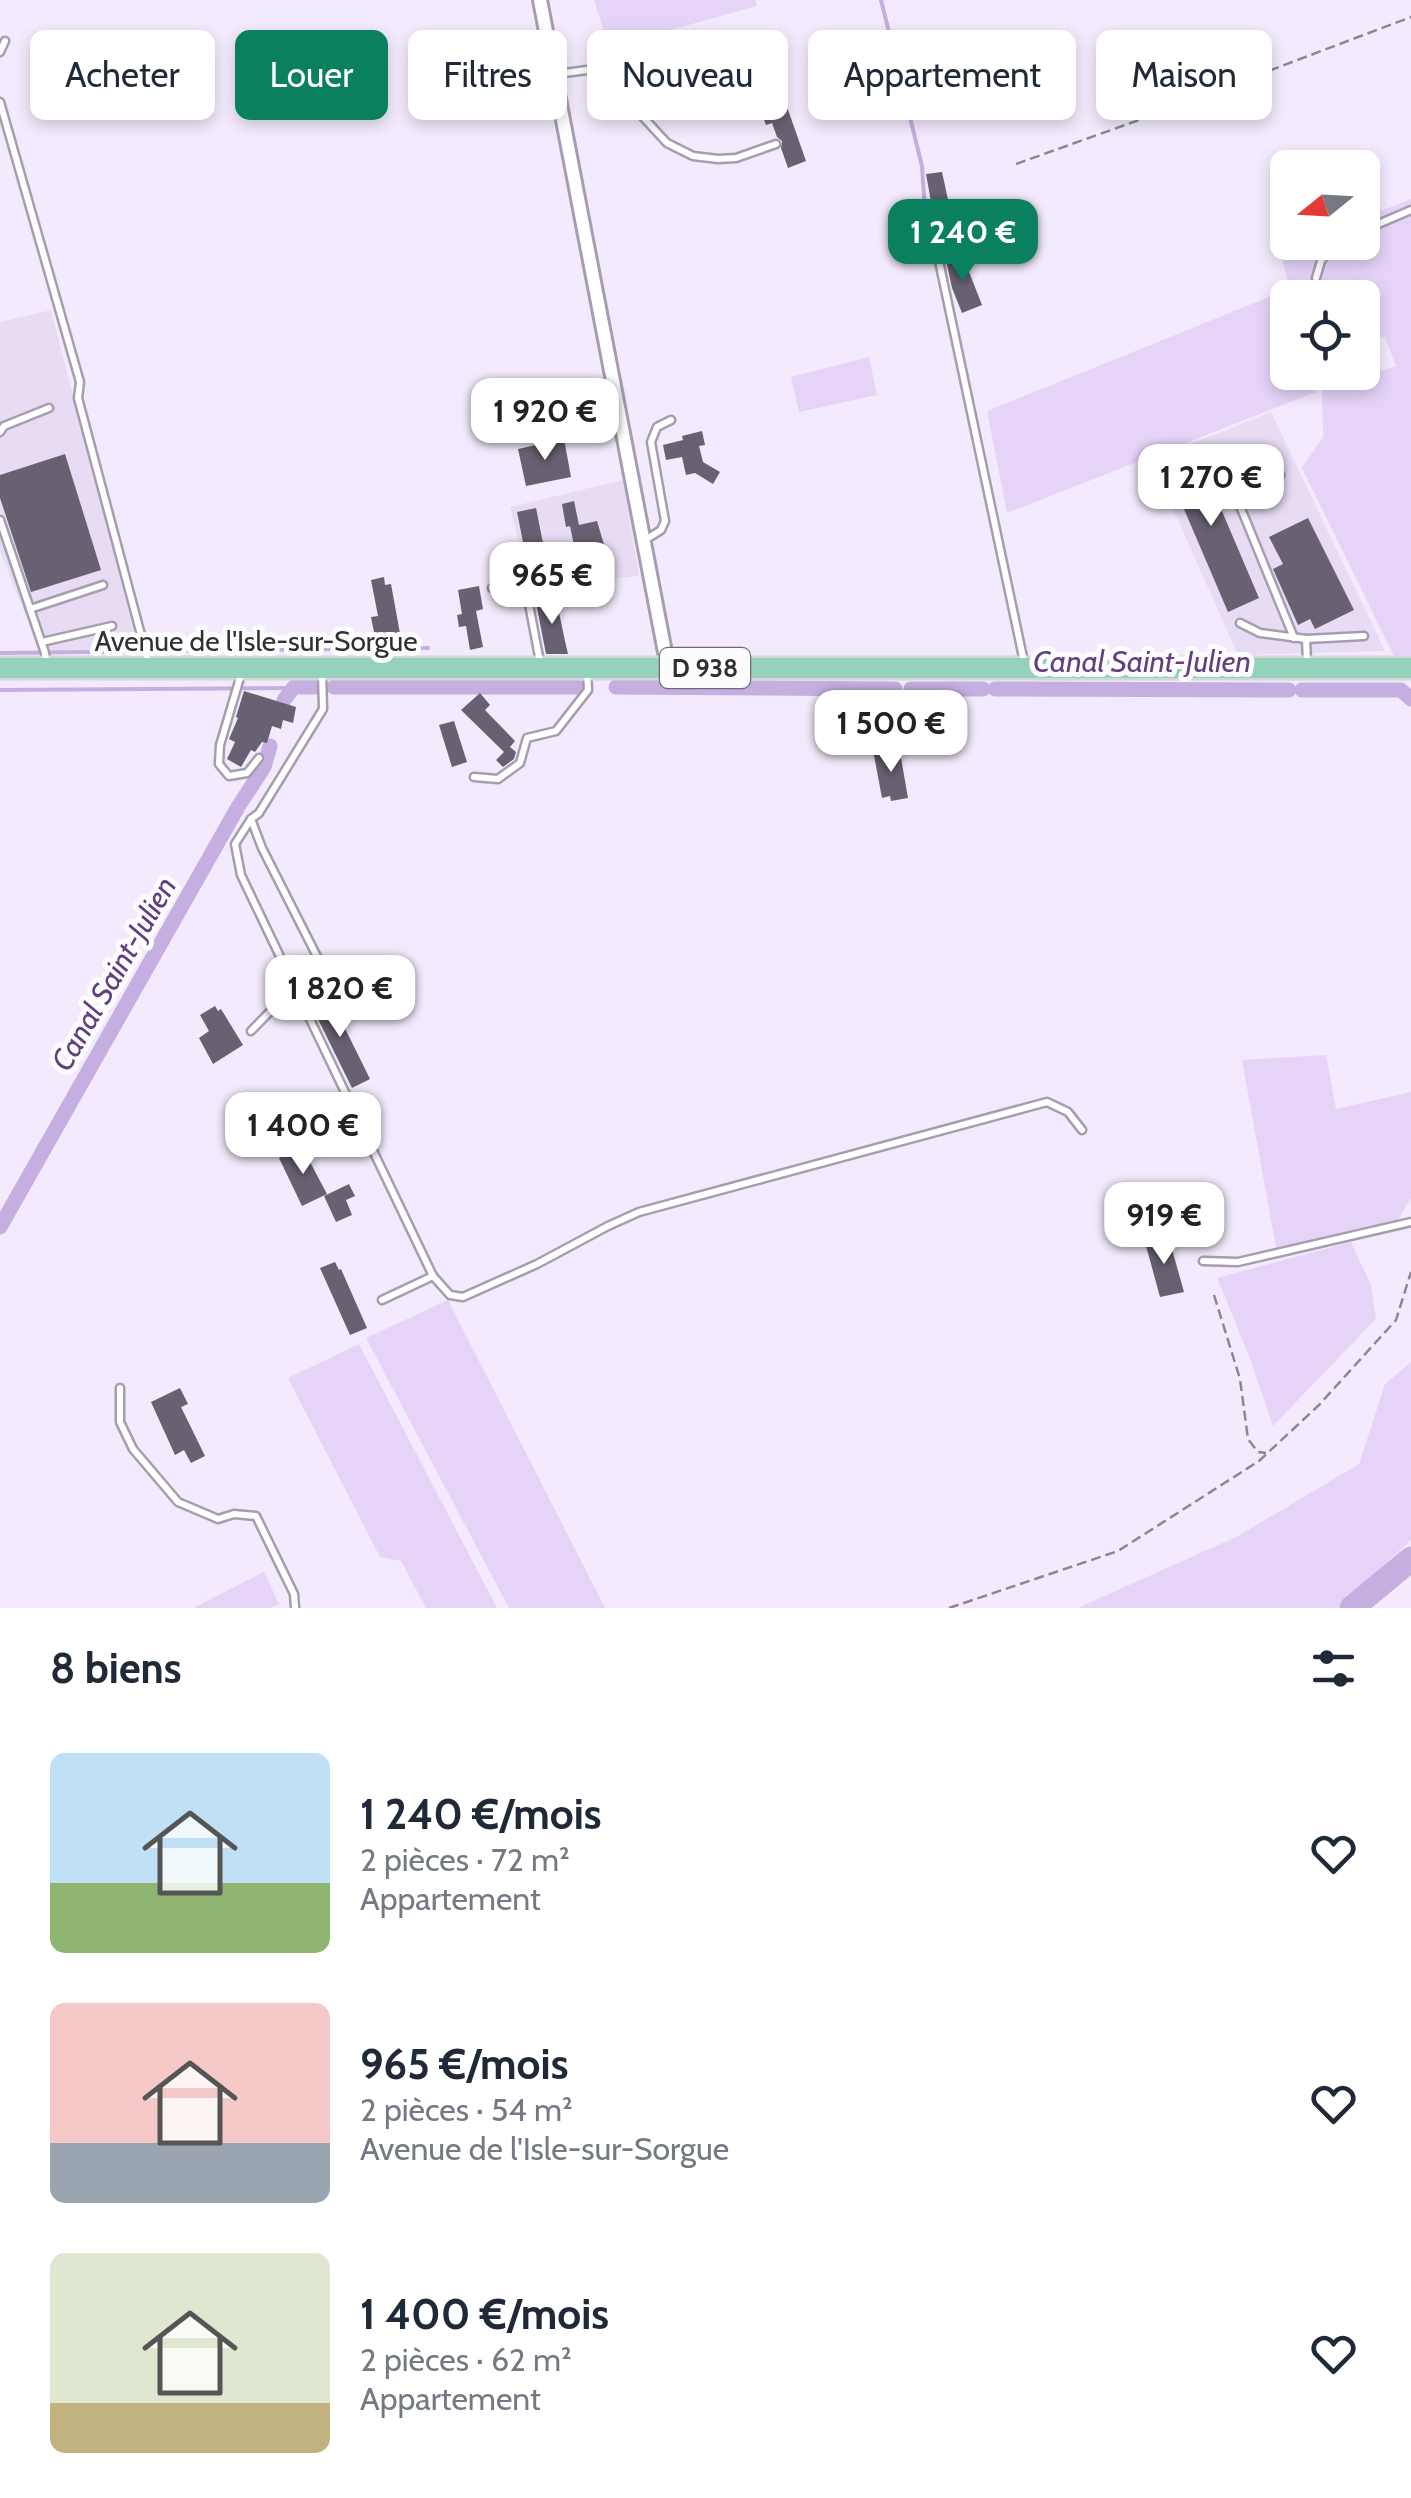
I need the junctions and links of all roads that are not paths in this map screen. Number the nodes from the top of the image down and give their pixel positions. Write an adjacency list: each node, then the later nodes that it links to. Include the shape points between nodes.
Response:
1 (540, 0): 2 (street)
2 (546, 30)
3 (5, 41): 4 (lane)
4 (0, 52)
5 (567, 73): 8 (lane, via 586,70 607,78 667,143 693,156 736,158)
6 (0, 102): 31 (lane, via 80,382 78,398)
7 (565, 120): 19 (street)
8 (776, 144)
9 (1411, 210): 10 (lane)
10 (1380, 223)
11 (1322, 260): 13 (lane)
12 (939, 262): 36 (lane)
13 (1316, 278)
14 (49, 408): 16 (lane)
15 (671, 420): 19 (lane, via 657,427 652,442 665,521)
16 (0, 432)
17 (1280, 476): 26 (lane, via 1240,506)
18 (0, 520): 22 (lane)
19 (644, 541): 35 (street)
20 (103, 586): 22 (lane)
21 (492, 588): 33 (lane, via 518,580)
22 (30, 610): 28 (lane)
23 (1240, 623): 26 (lane)
24 (112, 626): 28 (lane)
25 (1364, 636): 27 (lane)
26 (1294, 638): 27 (lane)
27 (1306, 639): 37 (lane)
28 (42, 642): 30 (lane)
29 (0, 668): 30 (main road, Avenue de l'Isle-sur-Sorgue / D 938)
30 (47, 668): 31 (main road, Avenue de l'Isle-sur-Sorgue / D 938)
31 (150, 668): 32 (main road, Avenue de l'Isle-sur-Sorgue / D 938)
32 (243, 668): 39 (main road, Avenue de l'Isle-sur-Sorgue / D 938); 40 (lane, via 220,764 229,776 247,773)
33 (542, 668): 34 (main road, Avenue de l'Isle-sur-Sorgue / D 938); 39 (main road, Avenue de l'Isle-sur-Sorgue / D 938)
34 (586, 668): 35 (main road, Avenue de l'Isle-sur-Sorgue / D 938); 41 (lane, via 588,690 556,730 527,738 520,763 498,779)
35 (668, 668): 36 (main road, Avenue de l'Isle-sur-Sorgue / D 938)
36 (1026, 668): 37 (main road, Avenue de l'Isle-sur-Sorgue / D 938)
37 (1306, 668): 38 (main road, Avenue de l'Isle-sur-Sorgue / D 938)
38 (1411, 668)
39 (322, 669): 42 (lane, via 324,709)
40 (260, 758)
41 (474, 777)
42 (250, 819): 43 (lane, via 235,844 241,875); 44 (lane)
43 (296, 986): 45 (lane); 49 (lane)
44 (333, 988)
45 (250, 1031)
46 (1082, 1130): 49 (lane, via 1068,1112 1047,1102 639,1212 464,1298 450,1295)
47 (1411, 1222): 48 (lane, via 1238,1262)
48 (1204, 1261)
49 (433, 1276): 50 (lane)
50 (382, 1300)
51 (120, 1388): 52 (lane, via 120,1422 133,1449 178,1502 218,1519 256,1516)
52 (295, 1608)

